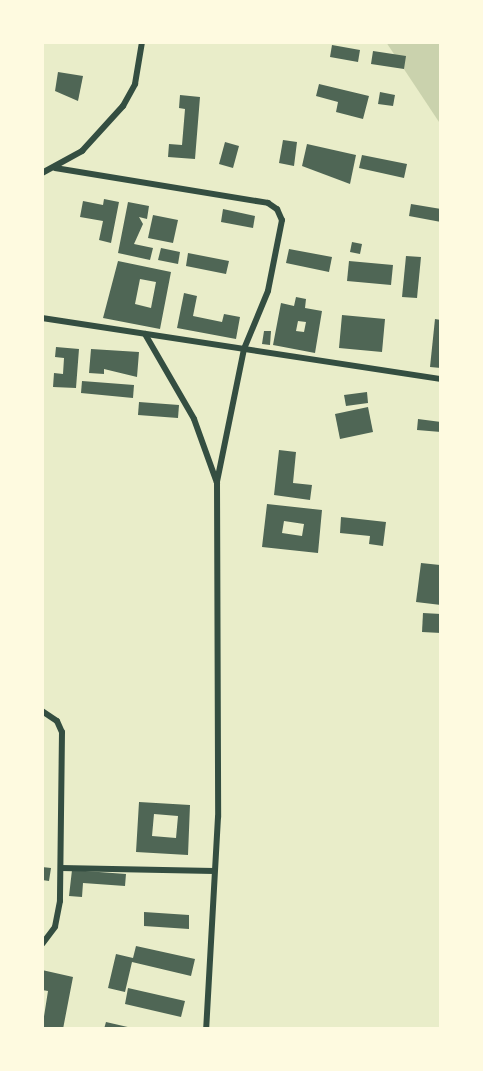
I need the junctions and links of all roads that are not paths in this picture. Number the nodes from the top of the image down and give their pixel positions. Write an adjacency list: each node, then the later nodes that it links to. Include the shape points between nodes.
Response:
1 (142, 42): 2 (street, via 135,84 123,106 82,151)
2 (55, 168): 3 (street); 6 (street, via 268,203 277,209 282,220 268,291)
3 (42, 173)
4 (42, 318): 5 (street)
5 (145, 334): 6 (street); 8 (street, via 194,419)
6 (244, 349): 7 (street); 8 (street)
7 (441, 379)
8 (217, 483): 11 (street)
9 (42, 711): 10 (street, via 57,721 62,732)
10 (61, 868): 11 (street); 12 (street, via 55,927)
11 (214, 871): 13 (street)
12 (42, 944)
13 (206, 1029)

